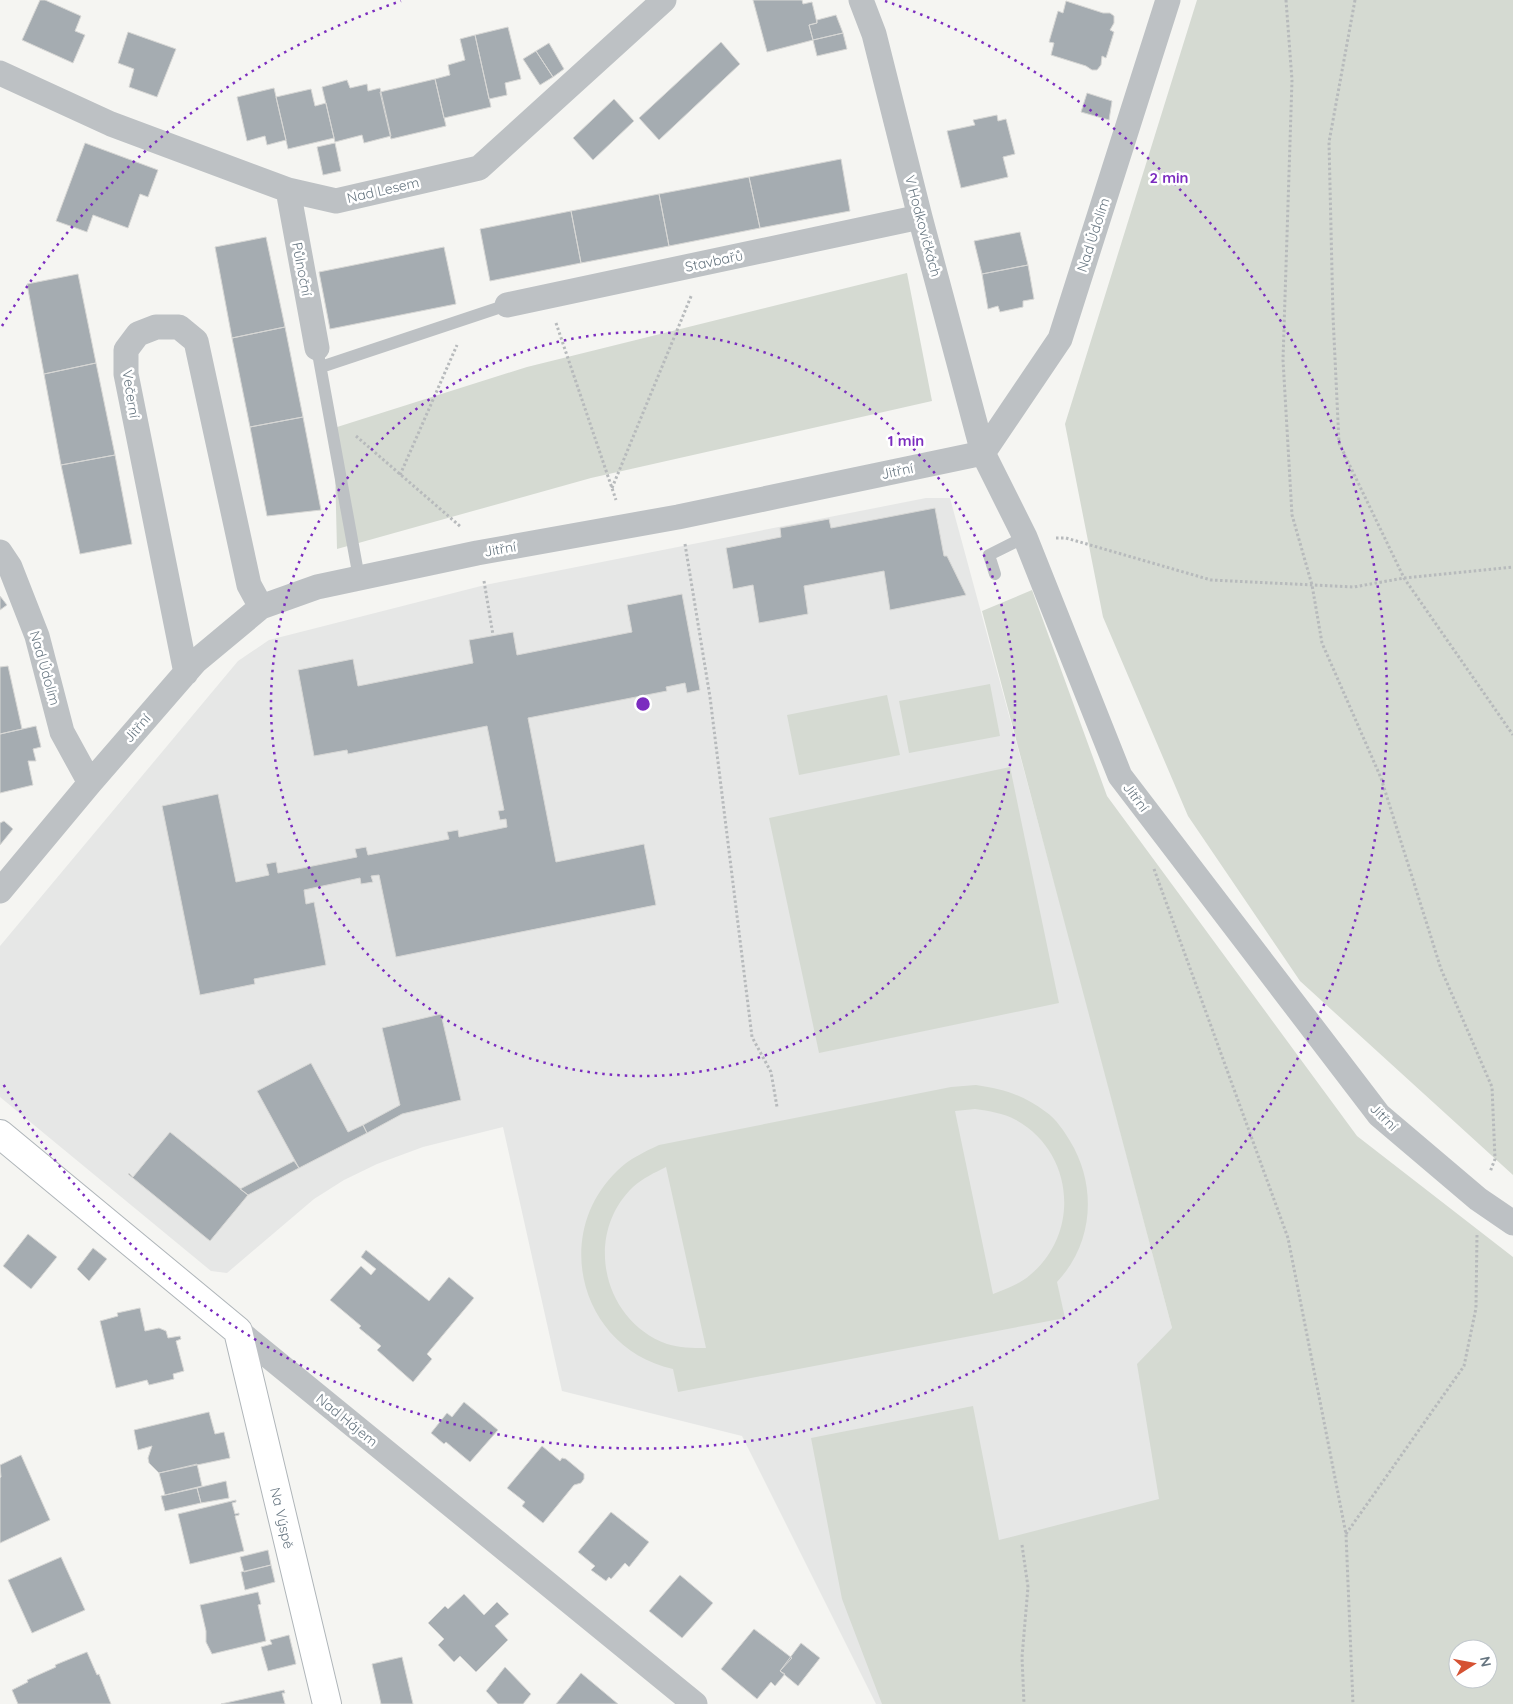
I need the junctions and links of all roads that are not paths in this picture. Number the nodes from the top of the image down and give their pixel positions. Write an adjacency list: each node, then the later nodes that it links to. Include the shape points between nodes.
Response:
1 (664, 0): 5 (street, Nad Lesem, via 480,168 336,201)
2 (861, 0): 6 (street, V Hodkovičkách, via 874,34)
3 (1168, 0): 9 (street, Nad Údolím, via 1060,339)
4 (0, 73): 5 (street, Nad Lesem, via 111,124)
5 (288, 190): 8 (street, Půlnoční)
6 (920, 217): 7 (street, Stavbařů); 9 (street, V Hodkovičkách)
7 (507, 305): 8 (lane)
8 (319, 358): 13 (lane)
9 (983, 454): 10 (street, Jitřní); 13 (street, Jitřní)
10 (1025, 537): 12 (lane, via 989,554); 19 (street, Jitřní, via 1120,776 1379,1115 1478,1199)
11 (0, 552): 16 (street, Nad Údolím, via 10,567 37,636 62,732)
12 (995, 574)
13 (359, 578): 14 (street, Jitřní, via 317,587)
14 (261, 607): 15 (street, Jitřní); 15 (street, Večerní, via 249,585 196,341 179,327 156,327 138,334 126,350 126,374)
15 (186, 673): 16 (street, Jitřní)
16 (90, 782): 17 (street, Jitřní)
17 (0, 891)
18 (0, 1134): 20 (street, Nad Hájem)
19 (1513, 1223)
20 (238, 1331): 21 (street, Na Výspě); 22 (street, Nad Hájem)
21 (327, 1704)
22 (695, 1704)

